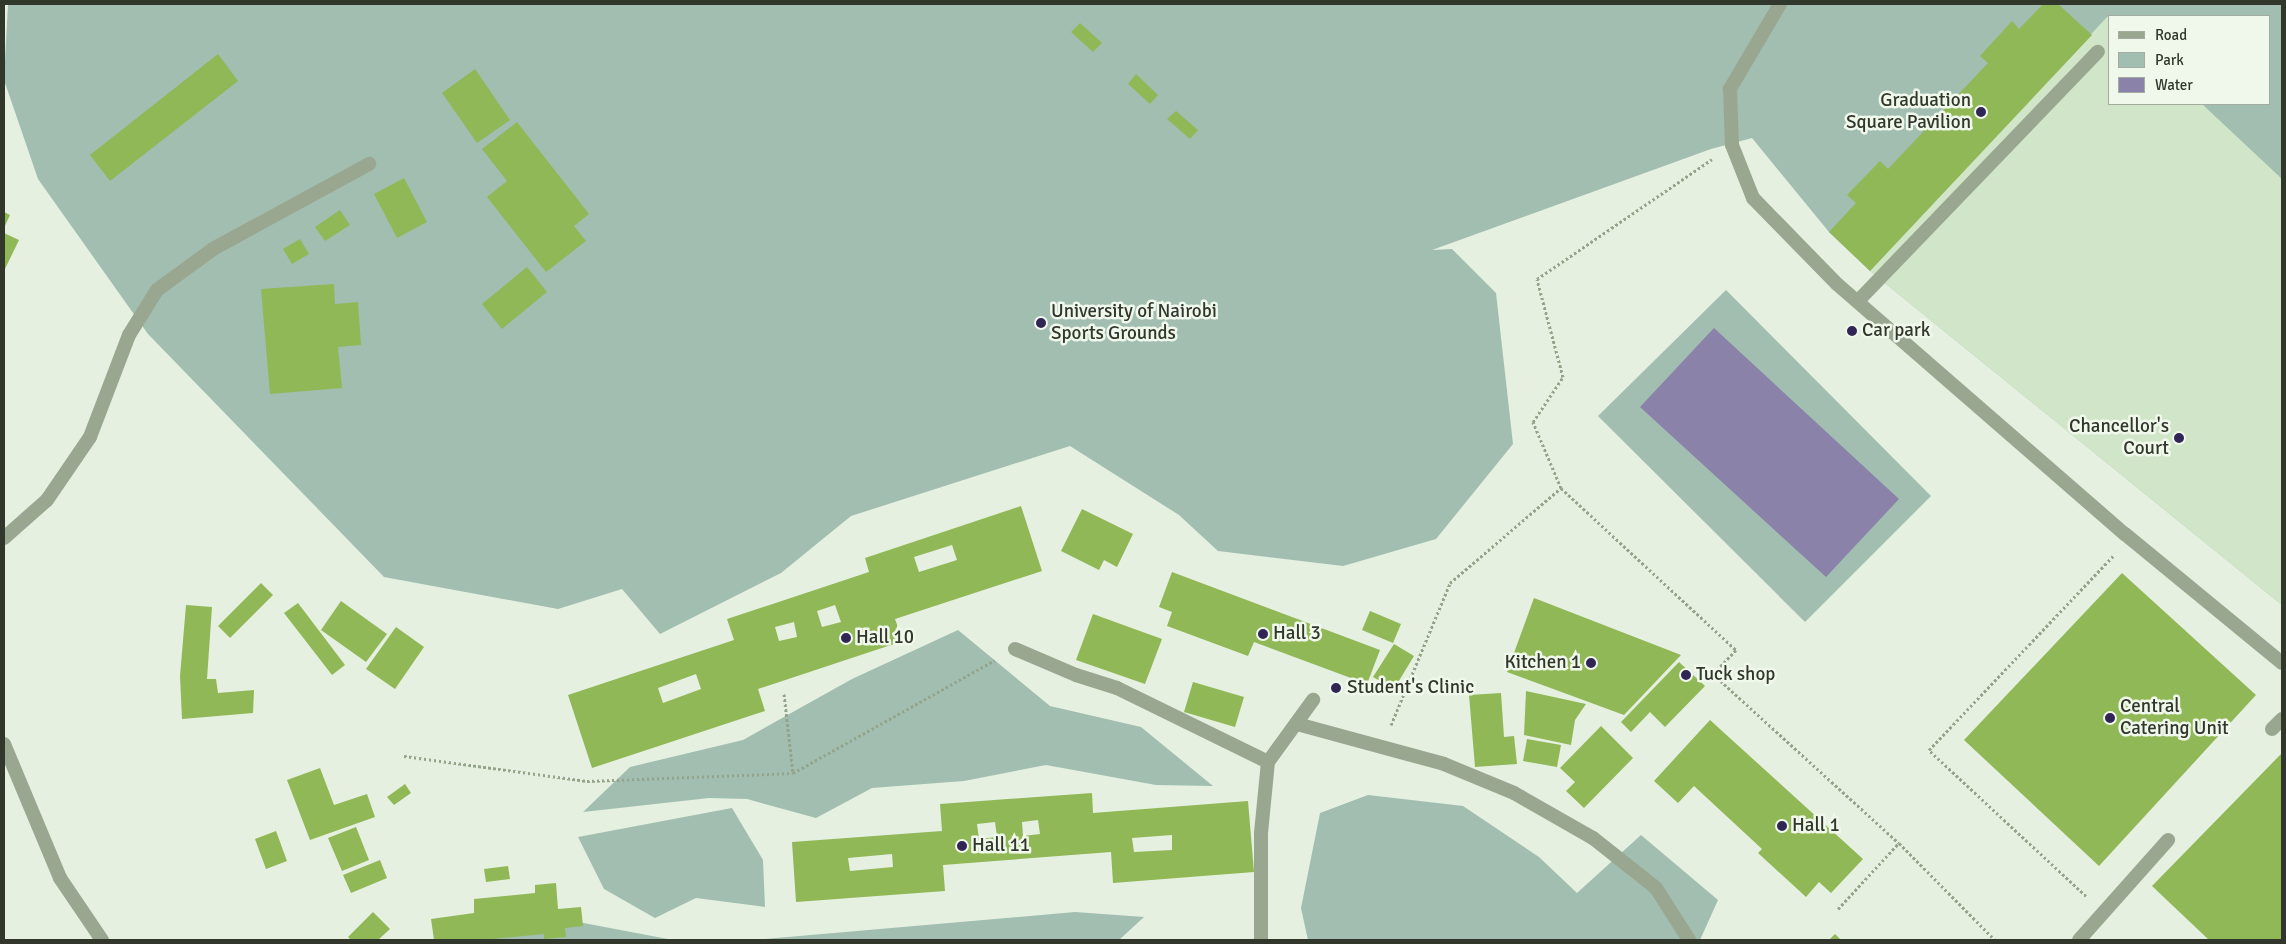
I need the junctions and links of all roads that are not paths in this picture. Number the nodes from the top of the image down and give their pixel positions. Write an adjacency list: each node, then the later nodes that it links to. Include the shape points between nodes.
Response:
1 (1780, 4): 4 (street, via 1730,89 1732,145 1753,198)
2 (2098, 52): 4 (street)
3 (369, 164): 5 (street, via 213,249 157,290 129,335 90,437 47,500)
4 (1858, 301): 7 (street, via 2125,534)
5 (4, 538)
6 (1015, 649): 11 (street, via 1117,688)
7 (2282, 663)
8 (1313, 700): 9 (street)
9 (1297, 724): 11 (street); 15 (street, via 1444,764 1514,793 1593,838 1656,888)
10 (4, 744): 13 (street, via 60,878)
11 (1268, 762): 14 (street, via 1261,833)
12 (2168, 840): 16 (street)
13 (102, 940)
14 (1261, 940)
15 (1689, 940)
16 (2079, 940)

